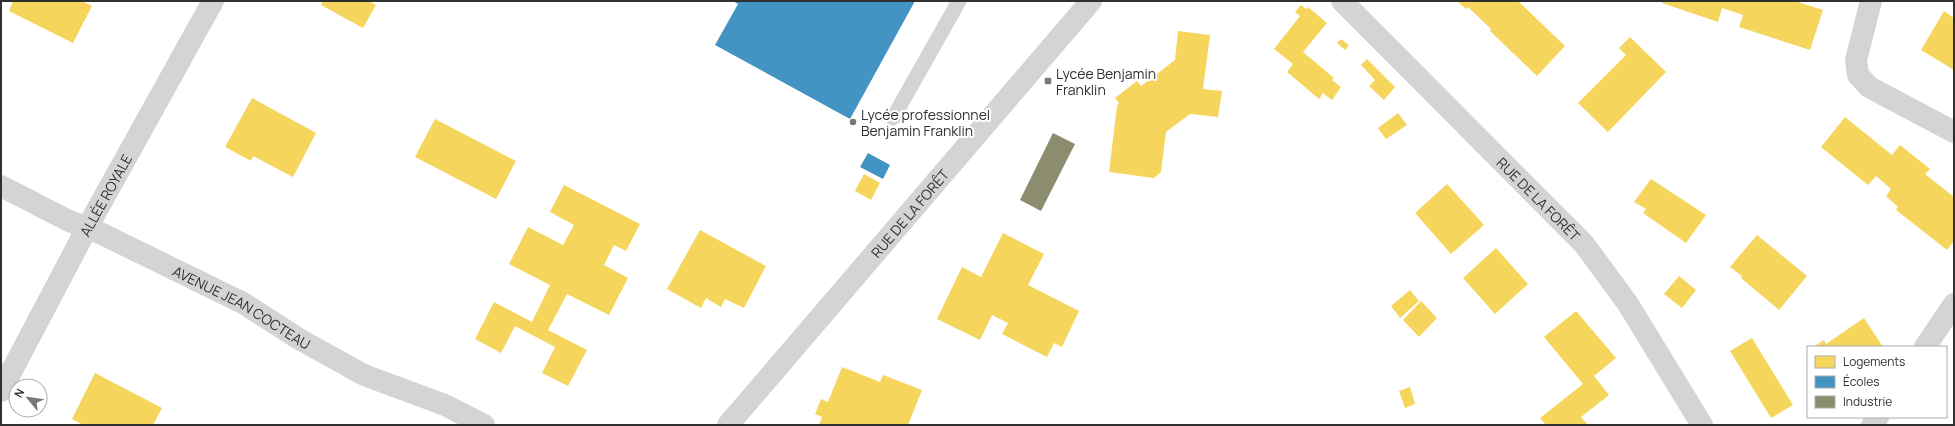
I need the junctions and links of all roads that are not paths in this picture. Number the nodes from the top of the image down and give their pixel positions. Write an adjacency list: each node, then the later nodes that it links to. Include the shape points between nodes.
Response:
1 (214, 1): 9 (street, ALLÉE ROYALE)
2 (959, 1): 6 (lane)
3 (1091, 1): 14 (street, RUE DE LA FORÊT)
4 (1342, 1): 15 (street, RUE DE LA FORÊT, via 1584,244 1628,304)
5 (1871, 1): 7 (street, via 1856,60 1858,75 1869,86)
6 (893, 118)
7 (1954, 132)
8 (1, 186): 9 (street, AVENUE JEAN COCTEAU)
9 (88, 228): 12 (street, ALLÉE ROYALE); 13 (street, AVENUE JEAN COCTEAU, via 243,303 364,375 445,405)
10 (1954, 304): 11 (street)
11 (1926, 346)
12 (1, 391)
13 (484, 425)
14 (728, 425)
15 (1702, 425)

